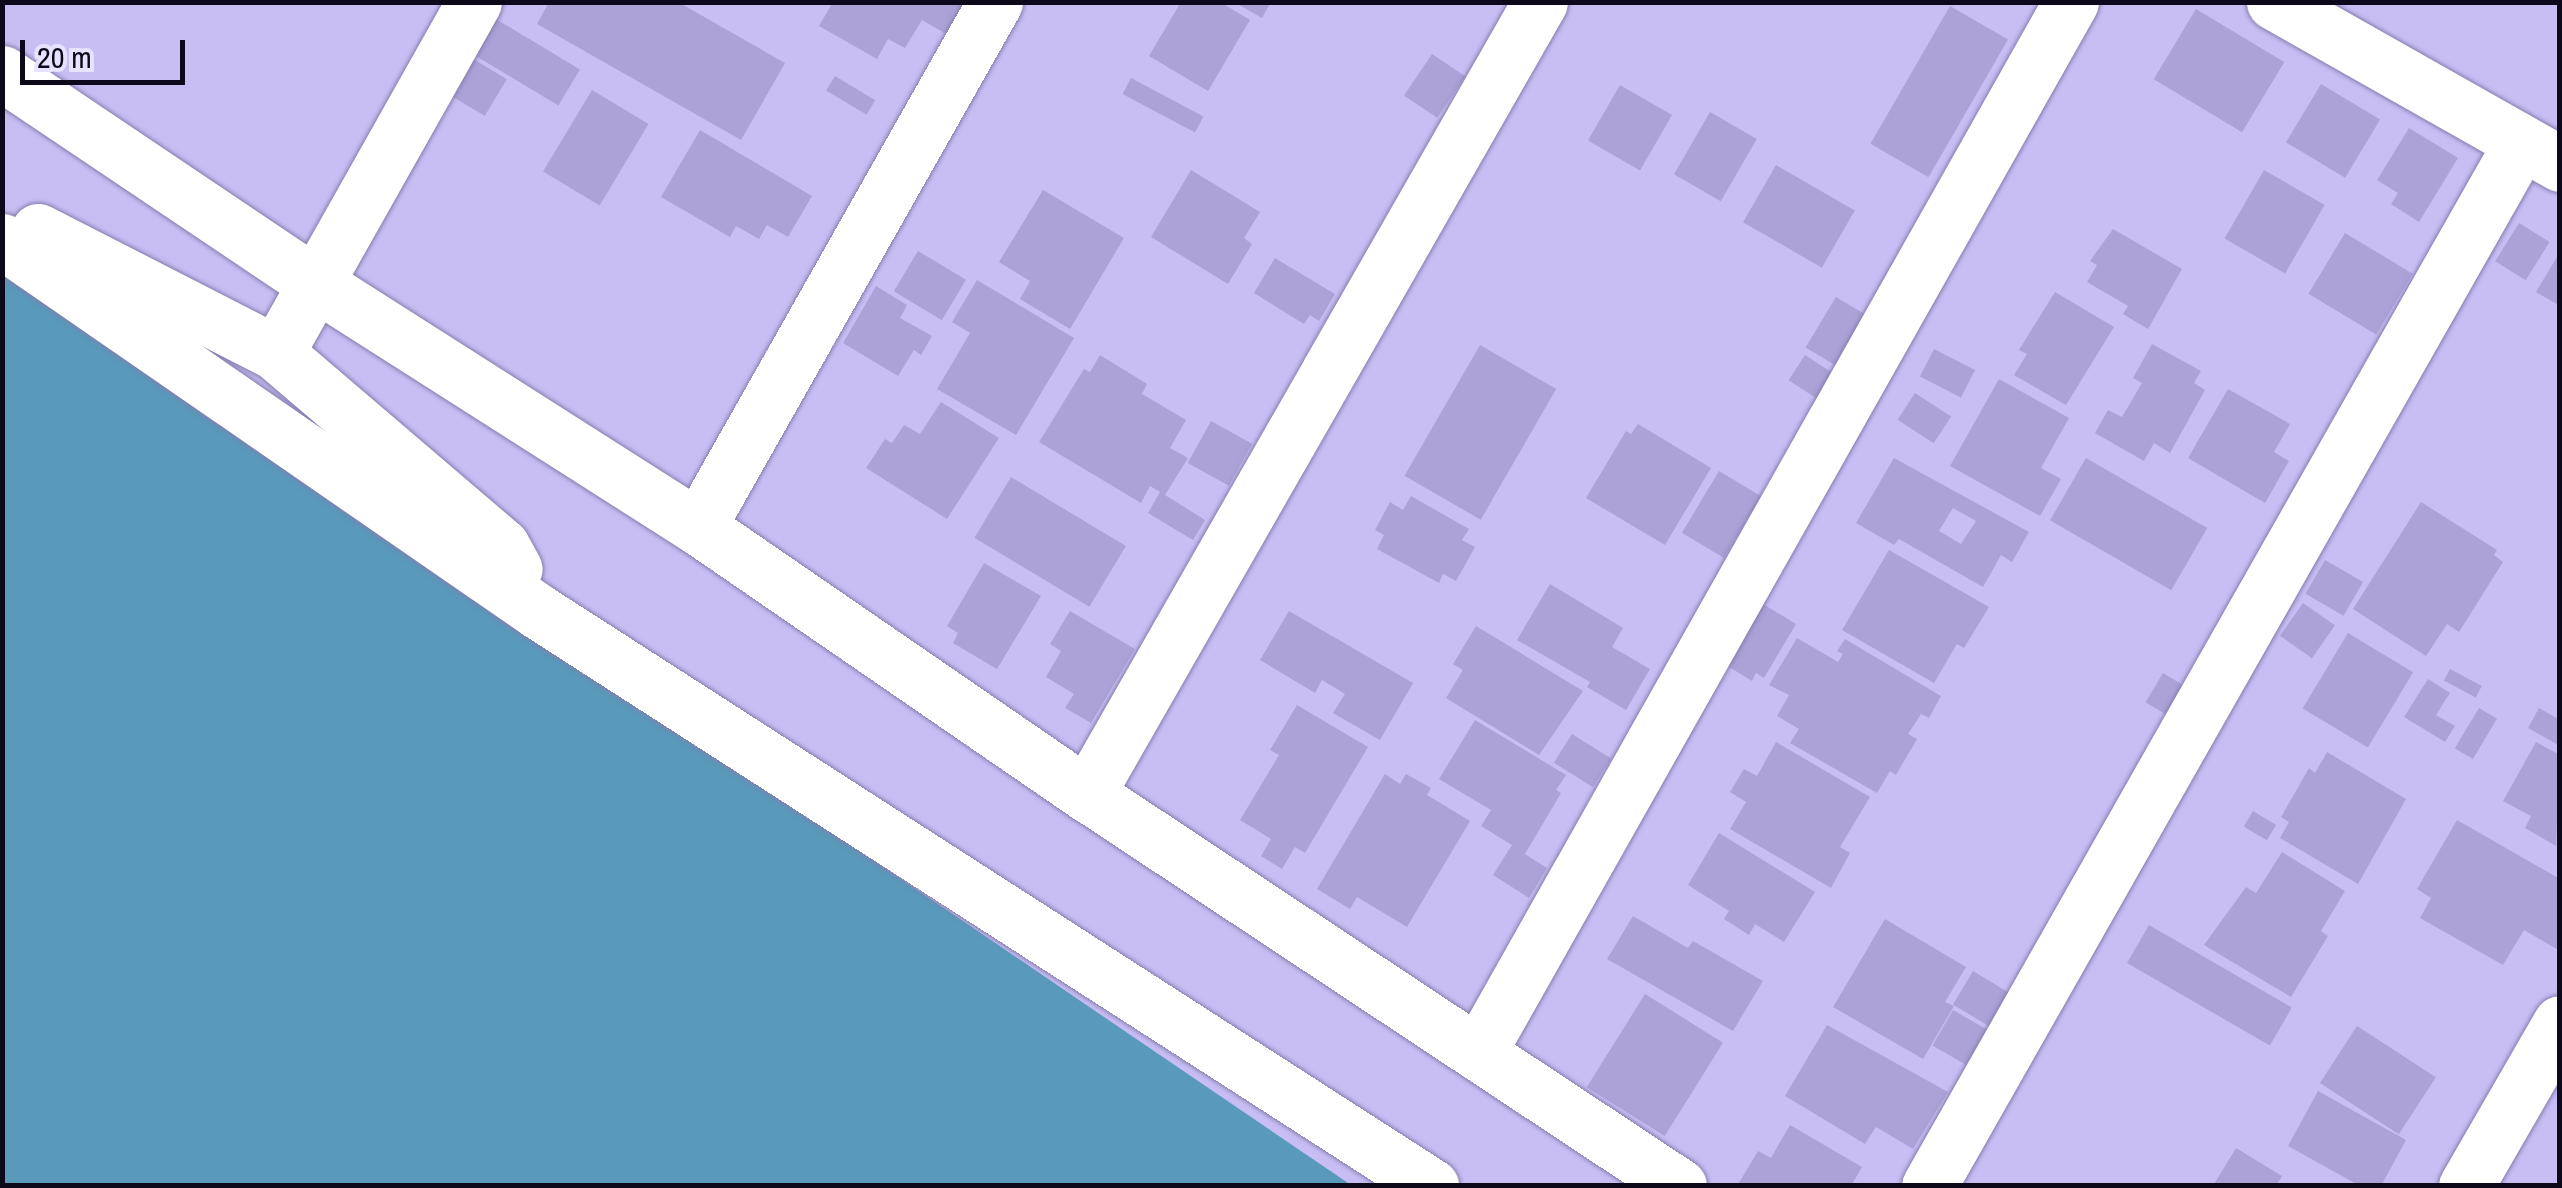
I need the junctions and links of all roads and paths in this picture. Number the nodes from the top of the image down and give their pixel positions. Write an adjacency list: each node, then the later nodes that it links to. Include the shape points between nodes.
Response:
1 (474, 2): 10 (street)
2 (995, 2): 12 (street)
3 (1540, 2): 14 (street)
4 (2071, 2): 16 (street)
5 (2274, 2): 7 (street)
6 (2, 72): 10 (street)
7 (2540, 154): 19 (street)
8 (2, 217): 11 (street)
9 (2, 241): 13 (street)
10 (315, 283): 11 (street); 12 (street)
11 (276, 354): 13 (street, via 502,546)
12 (698, 527): 14 (street)
13 (539, 612): 17 (street)
14 (1088, 794): 16 (street)
15 (2560, 1023): 20 (street)
16 (1478, 1052): 18 (street)
17 (1431, 1186)
18 (1679, 1186)
19 (1929, 1186)
20 (2466, 1186)

